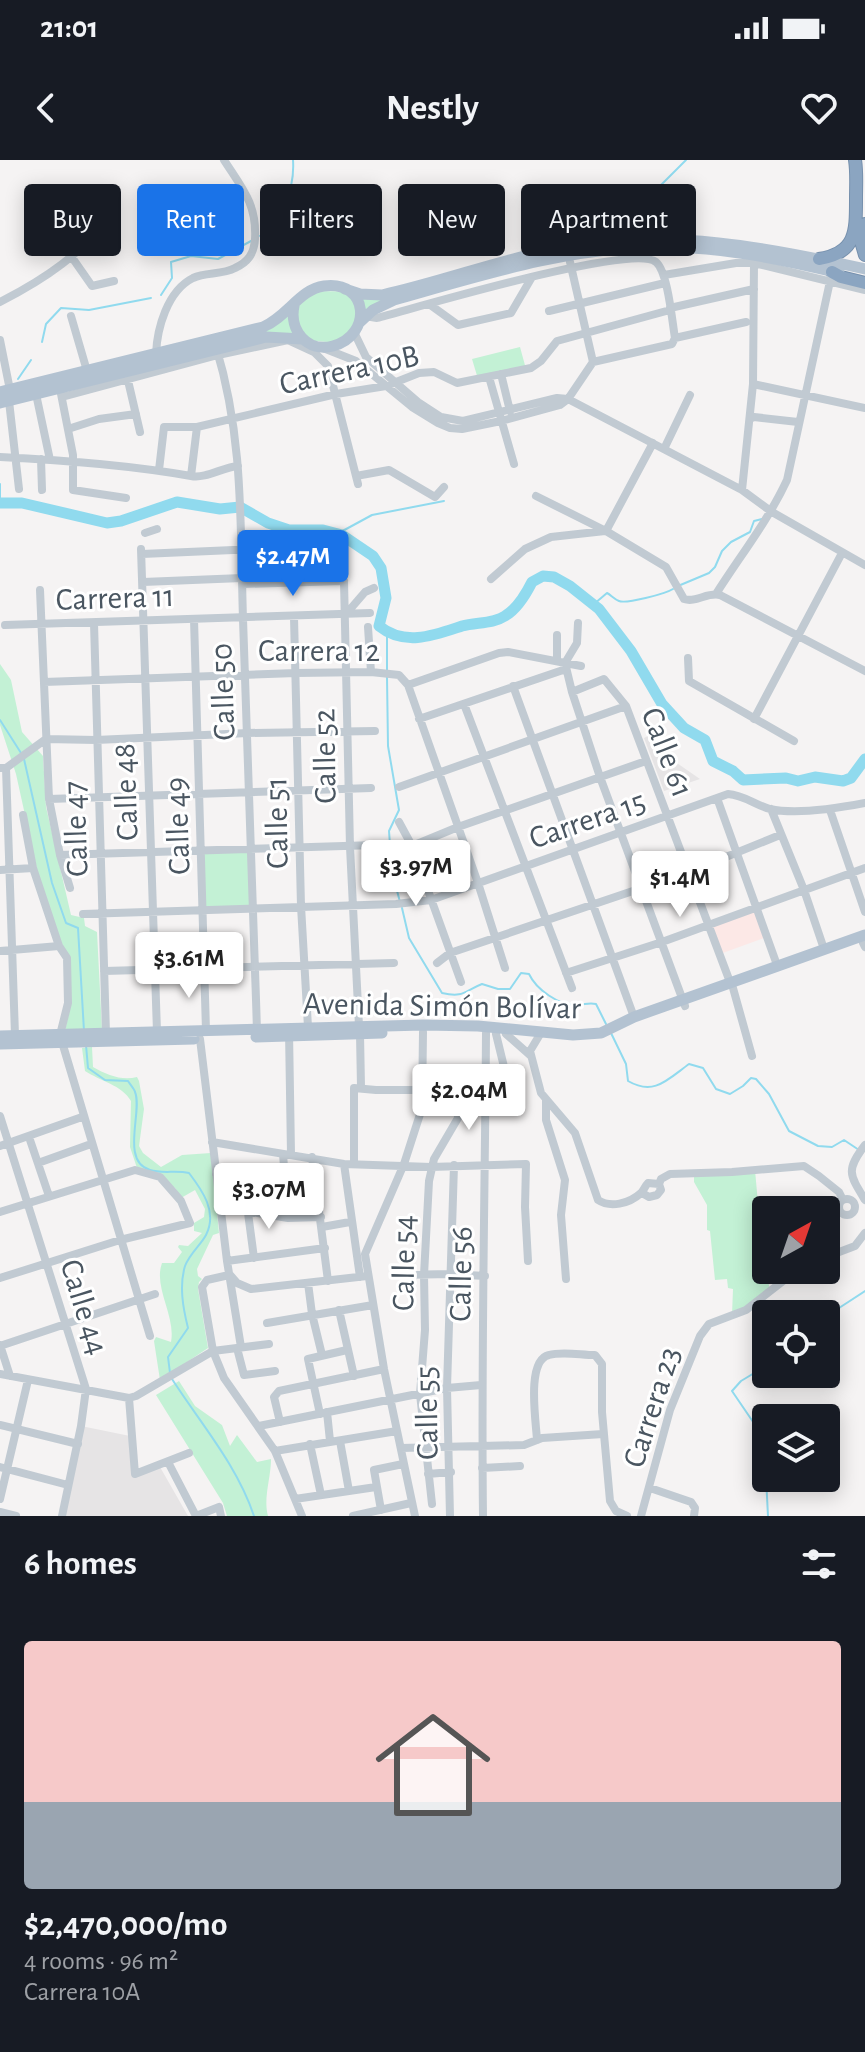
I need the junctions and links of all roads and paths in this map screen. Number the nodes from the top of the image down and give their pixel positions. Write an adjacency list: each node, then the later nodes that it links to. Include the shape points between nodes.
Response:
1 (224, 160): 33 (street, via 251,202 255,243 247,261 237,267 185,284 167,306)
2 (855, 160): 6 (highway, via 855,230 840,253)
3 (865, 224): 4 (highway)
4 (865, 255)
5 (71, 256): 13 (street, via 92,286); 18 (street, via 40,282)
6 (819, 259): 9 (main road); 15 (main road, via 715,241 635,238 566,246 382,295)
7 (570, 261): 10 (street); 11 (main road, via 626,248 683,248 754,256); 12 (street, via 647,257 659,264); 19 (street); 26 (main road, via 394,300)
8 (754, 263): 11 (street); 12 (street); 16 (street)
9 (865, 269)
10 (532, 277): 20 (street); 20 (street, via 511,313 485,320 458,325)
11 (832, 277): 14 (highway); 17 (street); 45 (street)
12 (664, 279): 19 (street); 22 (street)
13 (114, 281)
14 (865, 282)
15 (345, 289): 21 (main road, via 316,288); 26 (main road, via 359,302)
16 (754, 289): 22 (street, Carrera 10B); 40 (street)
17 (865, 290)
18 (0, 302)
19 (580, 303): 23 (street); 27 (street)
20 (429, 304): 26 (street)
21 (294, 306): 29 (main road, via 294,324); 33 (main road, via 263,327)
22 (670, 309): 27 (street, Carrera 10B); 28 (street)
23 (549, 311)
24 (71, 316): 35 (street)
25 (746, 322): 28 (street)
26 (360, 324): 31 (main road, via 336,345); 39 (street, via 363,354)
27 (586, 331): 34 (street); 37 (street, Carrera 10B, via 557,341 538,364)
28 (675, 338): 34 (street, via 672,344)
29 (302, 339): 31 (main road); 32 (main road, via 266,337)
30 (0, 340): 46 (street)
31 (323, 348): 39 (street)
32 (217, 351): 36 (main road); 43 (street, via 288,340 328,366); 52 (street, Calle 50)
33 (156, 354): 35 (main road)
34 (593, 362): 47 (street)
35 (87, 371): 46 (main road)
36 (127, 374): 41 (main road); 50 (street)
37 (501, 374): 38 (street, Carrera 10B); 49 (street)
38 (489, 377): 39 (street, Carrera 10B, via 457,383 428,371); 51 (street)
39 (391, 384): 43 (street, Carrera 10B); 51 (street, via 440,420)
40 (753, 384): 45 (street); 53 (street)
41 (61, 393): 42 (main road); 56 (street)
42 (36, 394): 46 (main road); 62 (street)
43 (336, 394): 52 (street, Carrera 10B); 68 (street, via 357,480 389,470 435,497)
44 (690, 395): 59 (street)
45 (804, 395): 48 (street); 54 (street)
46 (5, 397): 61 (street)
47 (568, 399): 49 (street); 51 (street); 58 (street)
48 (865, 408)
49 (510, 411): 51 (street)
50 (136, 414): 56 (street); 57 (street)
51 (500, 417): 64 (street)
52 (234, 419): 55 (street, Carrera 10B); 65 (street, Calle 50)
53 (750, 419): 54 (street); 71 (street)
54 (798, 422): 74 (street, via 787,480)
55 (197, 427): 66 (street, Carrera 10B, via 164,427); 67 (street)
56 (68, 429): 63 (street)
57 (140, 432)
58 (653, 443): 59 (street); 76 (street)
59 (664, 449): 71 (street)
60 (3, 457): 61 (street)
61 (16, 458): 62 (street); 69 (street)
62 (45, 459): 63 (street); 70 (street)
63 (73, 460): 66 (street); 73 (street, via 73,490)
64 (514, 464)
65 (238, 466): 67 (street); 78 (street, Calle 50)
66 (159, 470): 67 (street)
67 (191, 476)
68 (444, 487)
69 (19, 489)
70 (42, 490)
71 (742, 490): 74 (street)
72 (536, 496): 76 (street)
73 (126, 498)
74 (772, 512): 79 (street); 87 (street)
75 (157, 529): 77 (street)
76 (606, 531): 81 (street, via 543,540); 87 (street, via 666,567 687,601)
77 (145, 533)
78 (243, 550): 82 (street, Calle 50); 83 (street, via 288,550); 84 (street, Calle 48, via 142,552)
79 (842, 553): 80 (street); 100 (street)
80 (865, 565)
81 (491, 579)
82 (242, 581): 83 (street); 84 (street); 90 (street, Calle 50)
83 (344, 581): 89 (street, Calle 52)
84 (143, 582): 93 (street, Calle 48)
85 (374, 588): 89 (street)
86 (40, 590): 96 (street)
87 (716, 594): 100 (street)
88 (370, 613): 89 (street, Carrera 11)
89 (346, 614): 91 (street, Carrera 11); 107 (street, Calle 52)
90 (243, 617): 91 (street, Carrera 11); 92 (street, Carrera 11); 108 (street, Calle 50)
91 (294, 617): 106 (street, Calle 51)
92 (194, 619): 93 (street, Carrera 11); 109 (street, Calle 49)
93 (143, 621): 94 (street, Carrera 11); 110 (street, Calle 48)
94 (94, 623): 96 (street, Carrera 11); 111 (street, Calle 47)
95 (578, 623): 102 (street, via 577,643)
96 (42, 624): 97 (street, Carrera 11); 113 (street)
97 (5, 625)
98 (368, 627): 105 (street)
99 (557, 635): 102 (street)
100 (798, 635): 104 (street); 119 (street)
101 (688, 658): 119 (street, via 689,681)
102 (563, 664): 103 (street); 112 (street, via 499,653); 114 (street); 115 (street)
103 (581, 666)
104 (865, 671)
105 (371, 672): 107 (street, Carrera 12); 112 (street, Carrera 12)
106 (296, 673): 107 (street, Carrera 12); 108 (street, Carrera 12); 124 (street, Calle 51)
107 (346, 673): 121 (street, Calle 52)
108 (245, 675): 109 (street, Carrera 12); 123 (street, Calle 50)
109 (196, 678): 110 (street, Carrera 12); 125 (street, Calle 49)
110 (146, 680): 111 (street, Carrera 12); 126 (street, Calle 48)
111 (95, 681): 113 (street, Carrera 12); 128 (street, Calle 47)
112 (405, 681): 118 (street)
113 (44, 682): 127 (street)
114 (513, 686): 116 (street); 129 (street)
115 (572, 692): 117 (street, Calle 61, via 604,679); 120 (street)
116 (464, 704): 118 (street); 131 (street)
117 (626, 706): 120 (street); 132 (street, Calle 61)
118 (419, 719): 134 (street)
119 (754, 719): 130 (street)
120 (582, 722): 129 (street); 135 (street)
121 (348, 731): 122 (street); 124 (street); 139 (street, Calle 52)
122 (375, 731)
123 (248, 733): 124 (street); 125 (street); 140 (street, Calle 50)
124 (297, 733): 138 (street, Calle 51)
125 (199, 736): 126 (street); 141 (street, Calle 49)
126 (146, 737): 128 (street); 143 (street, Calle 48)
127 (46, 739): 128 (street); 133 (street); 146 (street)
128 (96, 740): 144 (street, Calle 47)
129 (534, 740): 131 (street); 142 (street)
130 (794, 741)
131 (484, 757): 134 (street); 150 (street)
132 (646, 761): 135 (street); 152 (street, Calle 61)
133 (3, 768): 171 (street)
134 (439, 773): 136 (street); 154 (street)
135 (600, 777): 142 (street); 155 (street)
136 (399, 787)
137 (371, 788): 139 (street)
138 (300, 790): 139 (street); 140 (street); 159 (street, Calle 51)
139 (350, 790): 160 (street, Calle 52)
140 (250, 793): 141 (street); 161 (street, Calle 50)
141 (200, 794): 143 (street); 163 (street, Calle 49)
142 (553, 794): 150 (street); 162 (street)
143 (148, 796): 144 (street); 165 (street, Calle 48)
144 (99, 798): 146 (street); 164 (street, Calle 47)
145 (717, 798): 148 (street, Carrera 15, via 738,795); 152 (street, Carrera 15); 166 (street)
146 (49, 799): 167 (street)
147 (865, 803): 149 (street, Carrera 15)
148 (771, 809): 149 (street, Carrera 15); 156 (street)
149 (830, 810): 173 (street)
150 (507, 811): 154 (street); 168 (street)
151 (23, 815): 169 (street)
152 (667, 816): 155 (street, Carrera 15); 172 (street, Calle 61)
153 (399, 822): 158 (street)
154 (458, 827): 158 (street); 174 (street)
155 (620, 831): 162 (street, Carrera 15); 176 (street)
156 (780, 835): 166 (street); 177 (street)
157 (376, 845): 160 (street)
158 (412, 846): 178 (street)
159 (299, 847): 160 (street); 161 (street); 181 (street, Calle 51)
160 (350, 847): 180 (street, Calle 52)
161 (252, 849): 163 (street); 182 (street, Calle 50)
162 (573, 850): 168 (street, Carrera 15); 179 (street)
163 (201, 851): 165 (street); 184 (street, Calle 49)
164 (100, 853): 165 (street); 167 (street); 187 (street, Calle 47)
165 (151, 853): 185 (street, Calle 48)
166 (735, 854): 172 (street); 183 (street)
167 (60, 855): 175 (street)
168 (526, 866): 174 (street, Carrera 15); 189 (street)
169 (33, 868): 171 (street); 194 (street)
170 (865, 868): 173 (street)
171 (4, 870): 197 (street)
172 (689, 872): 176 (street); 190 (street, Calle 61)
173 (851, 873): 177 (street); 186 (street)
174 (478, 883): 178 (street, Carrera 15); 191 (street)
175 (70, 888)
176 (640, 888): 179 (street); 192 (street)
177 (804, 890): 183 (street); 195 (street)
178 (431, 900): 180 (street, Carrera 15); 198 (street)
179 (592, 904): 189 (street); 199 (street)
180 (353, 905): 181 (street, Carrera 15); 200 (street, Calle 52)
181 (301, 906): 182 (street, Carrera 15); 203 (street, Calle 51)
182 (254, 907): 184 (street, Carrera 15); 205 (street, Calle 50)
183 (756, 908): 190 (street); 204 (street)
184 (204, 909): 185 (street, Carrera 15); 206 (street, Calle 49)
185 (153, 911): 187 (street, Carrera 15); 208 (street, Calle 48)
186 (865, 912)
187 (102, 913): 188 (street, Carrera 15); 209 (street, Calle 47)
188 (83, 914)
189 (545, 921): 191 (street); 210 (street)
190 (709, 925): 192 (street); 212 (street, Calle 61)
191 (495, 938): 198 (street); 207 (street)
192 (662, 942): 199 (street); 214 (street)
193 (865, 942): 195 (main road, Avenida Simón Bolívar); 212 (main road, Avenida Simón Bolívar)
194 (59, 946): 197 (street); 230 (street, via 67,958 68,1003)
195 (824, 949): 204 (main road, Avenida Simón Bolívar)
196 (0, 951): 197 (street)
197 (12, 951): 225 (street)
198 (450, 953): 202 (street); 211 (street)
199 (613, 957): 210 (street); 215 (street)
200 (355, 963): 201 (street); 203 (street); 218 (street, Calle 52)
201 (394, 963)
202 (437, 963)
203 (306, 964): 205 (street); 216 (street, Calle 51)
204 (777, 965): 212 (main road, Avenida Simón Bolívar)
205 (255, 966): 206 (street); 222 (street, Calle 50)
206 (205, 968): 208 (street); 226 (street, Calle 49)
207 (505, 968)
208 (154, 970): 209 (street); 219 (street, Calle 48)
209 (104, 971): 224 (street, Calle 47)
210 (566, 973): 213 (street)
211 (461, 982)
212 (732, 985): 214 (main road, Avenida Simón Bolívar); 234 (street, Calle 61)
213 (572, 988)
214 (683, 1003): 215 (main road, Avenida Simón Bolívar); 217 (main road, Avenida Simón Bolívar)
215 (634, 1017): 217 (main road, Avenida Simón Bolívar)
216 (308, 1027): 218 (main road, Avenida Simón Bolívar); 220 (main road, Avenida Simón Bolívar)
217 (620, 1029): 229 (main road, Avenida Simón Bolívar)
218 (359, 1030): 220 (main road, Avenida Simón Bolívar); 221 (main road, Avenida Simón Bolívar); 229 (main road, Avenida Simón Bolívar, via 478,1026); 237 (street, Calle 52)
219 (157, 1032): 224 (main road, Avenida Simón Bolívar); 226 (main road, Avenida Simón Bolívar)
220 (289, 1032): 222 (main road, Avenida Simón Bolívar); 247 (street)
221 (423, 1032): 223 (main road, Avenida Simón Bolívar); 235 (street)
222 (257, 1033): 226 (main road, Avenida Simón Bolívar)
223 (496, 1033): 228 (main road, Avenida Simón Bolívar); 233 (street); 236 (street, Calle 56); 236 (street, via 505,1087)
224 (106, 1034): 231 (main road, Avenida Simón Bolívar)
225 (15, 1035): 227 (main road, Avenida Simón Bolívar); 230 (main road, Avenida Simón Bolívar)
226 (203, 1035): 231 (main road, Avenida Simón Bolívar); 243 (street, Calle 49)
227 (0, 1036)
228 (539, 1036): 229 (main road, Avenida Simón Bolívar); 233 (street)
229 (602, 1036)
230 (61, 1038): 231 (main road, Avenida Simón Bolívar); 232 (main road, Avenida Simón Bolívar); 241 (street)
231 (94, 1038)
232 (0, 1044)
233 (531, 1056): 239 (street)
234 (752, 1056)
235 (423, 1087): 237 (street); 238 (street); 252 (street, via 422,1108)
236 (486, 1087): 238 (street); 254 (street, Calle 56)
237 (357, 1088): 251 (street, Calle 52)
238 (456, 1088): 255 (street, via 458,1118)
239 (546, 1100): 260 (street, via 575,1133 594,1192 604,1204 616,1205 642,1193 657,1195 665,1176 675,1173 804,1166); 284 (street, via 546,1120 565,1180 561,1215)
240 (0, 1116): 245 (street, Calle 44)
241 (82, 1117): 242 (street); 244 (street)
242 (29, 1137): 245 (street); 249 (street)
243 (212, 1142): 247 (street); 256 (street, Calle 49)
244 (91, 1144): 249 (street); 257 (street)
245 (4, 1145): 262 (street, Calle 44)
246 (865, 1145): 261 (street, via 851,1166)
247 (287, 1154): 248 (street); 258 (street)
248 (312, 1157): 250 (street); 267 (street)
249 (38, 1163): 259 (street)
250 (344, 1164): 251 (street); 268 (street)
251 (354, 1164): 252 (street)
252 (404, 1164): 255 (street); 281 (street, via 365,1254)
253 (454, 1165): 254 (street); 255 (street); 277 (street, Calle 55)
254 (486, 1166): 275 (street, via 526,1164); 282 (street, Calle 56)
255 (431, 1167): 280 (street, Calle 54)
256 (216, 1174): 258 (street); 263 (street, Calle 49)
257 (103, 1179): 259 (street); 270 (street); 270 (street, via 135,1170 160,1177 181,1201 190,1223)
258 (285, 1182): 266 (street)
259 (49, 1196): 262 (street)
260 (843, 1200)
261 (865, 1200)
262 (28, 1203): 264 (street); 276 (street, Calle 44)
263 (220, 1207): 265 (street); 274 (street, Calle 49)
264 (0, 1212)
265 (248, 1213): 266 (street); 273 (street)
266 (288, 1218): 267 (street)
267 (321, 1222): 268 (street); 271 (street)
268 (350, 1222): 281 (street)
269 (865, 1233): 272 (street, via 855,1246)
270 (120, 1240): 276 (street); 289 (street)
271 (325, 1248): 273 (street); 285 (street)
272 (840, 1252)
273 (254, 1258): 274 (street)
274 (227, 1261): 278 (street, Calle 49)
275 (528, 1261)
276 (47, 1263): 283 (street); 294 (street, Calle 44)
277 (451, 1274): 280 (street); 282 (street); 309 (street, Calle 55)
278 (229, 1275): 286 (street, via 251,1289); 298 (street, Calle 49); 300 (street, via 203,1284)
279 (398, 1275): 280 (street)
280 (424, 1275): 311 (street, Calle 54)
281 (363, 1276): 285 (street); 290 (street)
282 (485, 1276): 308 (street, Calle 56)
283 (0, 1278)
284 (566, 1279)
285 (328, 1281): 286 (street)
286 (308, 1283): 292 (street)
287 (779, 1284): 340 (street, Carrera 23, via 746,1310 709,1324 700,1336 670,1410)
288 (155, 1294): 289 (street)
289 (138, 1300): 294 (street); 295 (street)
290 (373, 1305): 291 (street); 302 (street)
291 (339, 1310): 292 (street); 299 (street)
292 (312, 1314): 293 (street); 301 (street)
293 (267, 1323)
294 (65, 1324): 297 (street); 310 (street, Calle 44)
295 (150, 1336)
296 (269, 1344): 298 (street)
297 (0, 1345): 304 (street)
298 (239, 1347): 300 (street); 303 (street, Calle 49, via 244,1375)
299 (347, 1350): 301 (street); 305 (street)
300 (213, 1351): 312 (street); 317 (street, via 224,1378)
301 (322, 1355): 307 (street, via 308,1359)
302 (384, 1369): 305 (street); 313 (street)
303 (275, 1371)
304 (5, 1375): 306 (street)
305 (354, 1376): 307 (street)
306 (28, 1380): 310 (street); 318 (street)
307 (314, 1384): 314 (street); 315 (street, via 279,1391 274,1397)
308 (481, 1385): 309 (street); 327 (street, Calle 56)
309 (447, 1388): 311 (street); 326 (street, Calle 55)
310 (86, 1389): 312 (street); 323 (street, Calle 44)
311 (420, 1394): 313 (street); 325 (street, Calle 54)
312 (129, 1398): 331 (street, via 135,1474)
313 (391, 1399): 314 (street); 319 (street)
314 (323, 1413): 315 (street); 322 (street)
315 (280, 1422): 317 (street)
316 (0, 1425): 318 (street)
317 (259, 1426): 329 (street)
318 (18, 1429): 323 (street); 334 (street)
319 (397, 1431): 322 (street); 328 (street)
320 (603, 1434): 321 (street); 321 (street, via 599,1358 549,1355 537,1365 534,1378); 358 (street, via 610,1501)
321 (537, 1440): 327 (street)
322 (335, 1441): 324 (street); 341 (street)
323 (78, 1444): 338 (street, Calle 44)
324 (310, 1444): 329 (street); 342 (street)
325 (424, 1447): 326 (street); 328 (street); 337 (street, Calle 54)
326 (450, 1447): 327 (street); 336 (street, Calle 55)
327 (482, 1447): 335 (street, Calle 56)
328 (401, 1448): 332 (street)
329 (275, 1451): 344 (street)
330 (189, 1453): 331 (street)
331 (168, 1462): 352 (street)
332 (403, 1464): 339 (street, via 374,1470); 345 (street)
333 (520, 1466): 335 (street)
334 (4, 1468): 338 (street); 343 (street)
335 (482, 1468): 357 (street, Calle 56)
336 (451, 1472): 337 (street); 356 (street, Calle 55)
337 (428, 1474): 346 (street, Calle 54)
338 (68, 1485): 351 (street, Calle 44)
339 (376, 1487): 341 (street); 347 (street)
340 (650, 1488): 359 (street, Carrera 23); 360 (street, via 691,1502)
341 (349, 1491): 342 (street)
342 (321, 1495): 344 (street)
343 (0, 1499)
344 (295, 1499): 353 (street)
345 (411, 1503): 347 (street); 355 (street)
346 (432, 1504)
347 (381, 1510): 354 (street)
348 (0, 1512): 350 (street)
349 (220, 1512): 352 (street)
350 (16, 1516)
351 (62, 1516)
352 (196, 1516)
353 (302, 1516)
354 (353, 1516)
355 (415, 1516)
356 (450, 1516)
357 (483, 1516)
358 (627, 1516)
359 (641, 1516)
360 (694, 1516)

